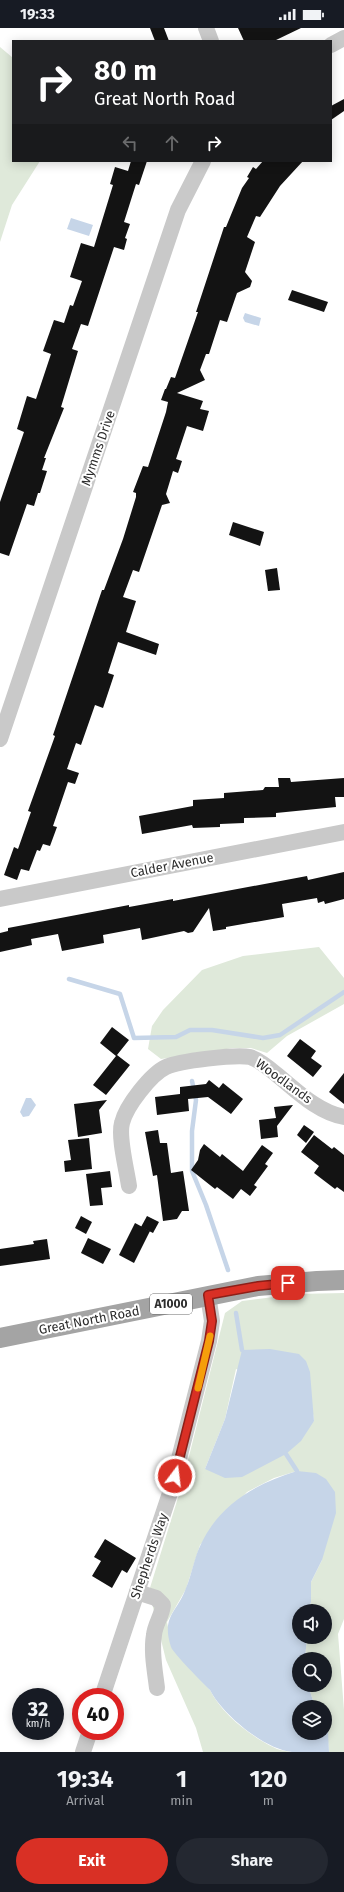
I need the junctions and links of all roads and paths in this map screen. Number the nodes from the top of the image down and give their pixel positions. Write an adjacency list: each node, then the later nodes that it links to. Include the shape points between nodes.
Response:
1 (206, 28): 3 (street)
2 (344, 38): 4 (street)
3 (211, 40)
4 (332, 44)
5 (202, 162): 6 (street, Mymms Drive, via 178,210)
6 (0, 739)
7 (344, 832): 8 (street, Calder Avenue)
8 (0, 899)
9 (344, 1117): 10 (street, Woodlands, via 329,1113 268,1067 250,1057 229,1056 165,1067 151,1078 127,1109 121,1124)
10 (129, 1186)
11 (344, 1280): 12 (main road, Great North Road / A1000, via 258,1286)
12 (208, 1295): 13 (main road, Great North Road / A1000); 14 (street, Shepherds Way, via 212,1321 200,1380 171,1490)
13 (0, 1338)
14 (137, 1592): 15 (street, Shepherds Way); 16 (street, via 156,1598 163,1605 162,1616 154,1634 153,1653)
15 (105, 1688)
16 (157, 1688)
17 (87, 1740): 18 (street)
18 (83, 1752)

